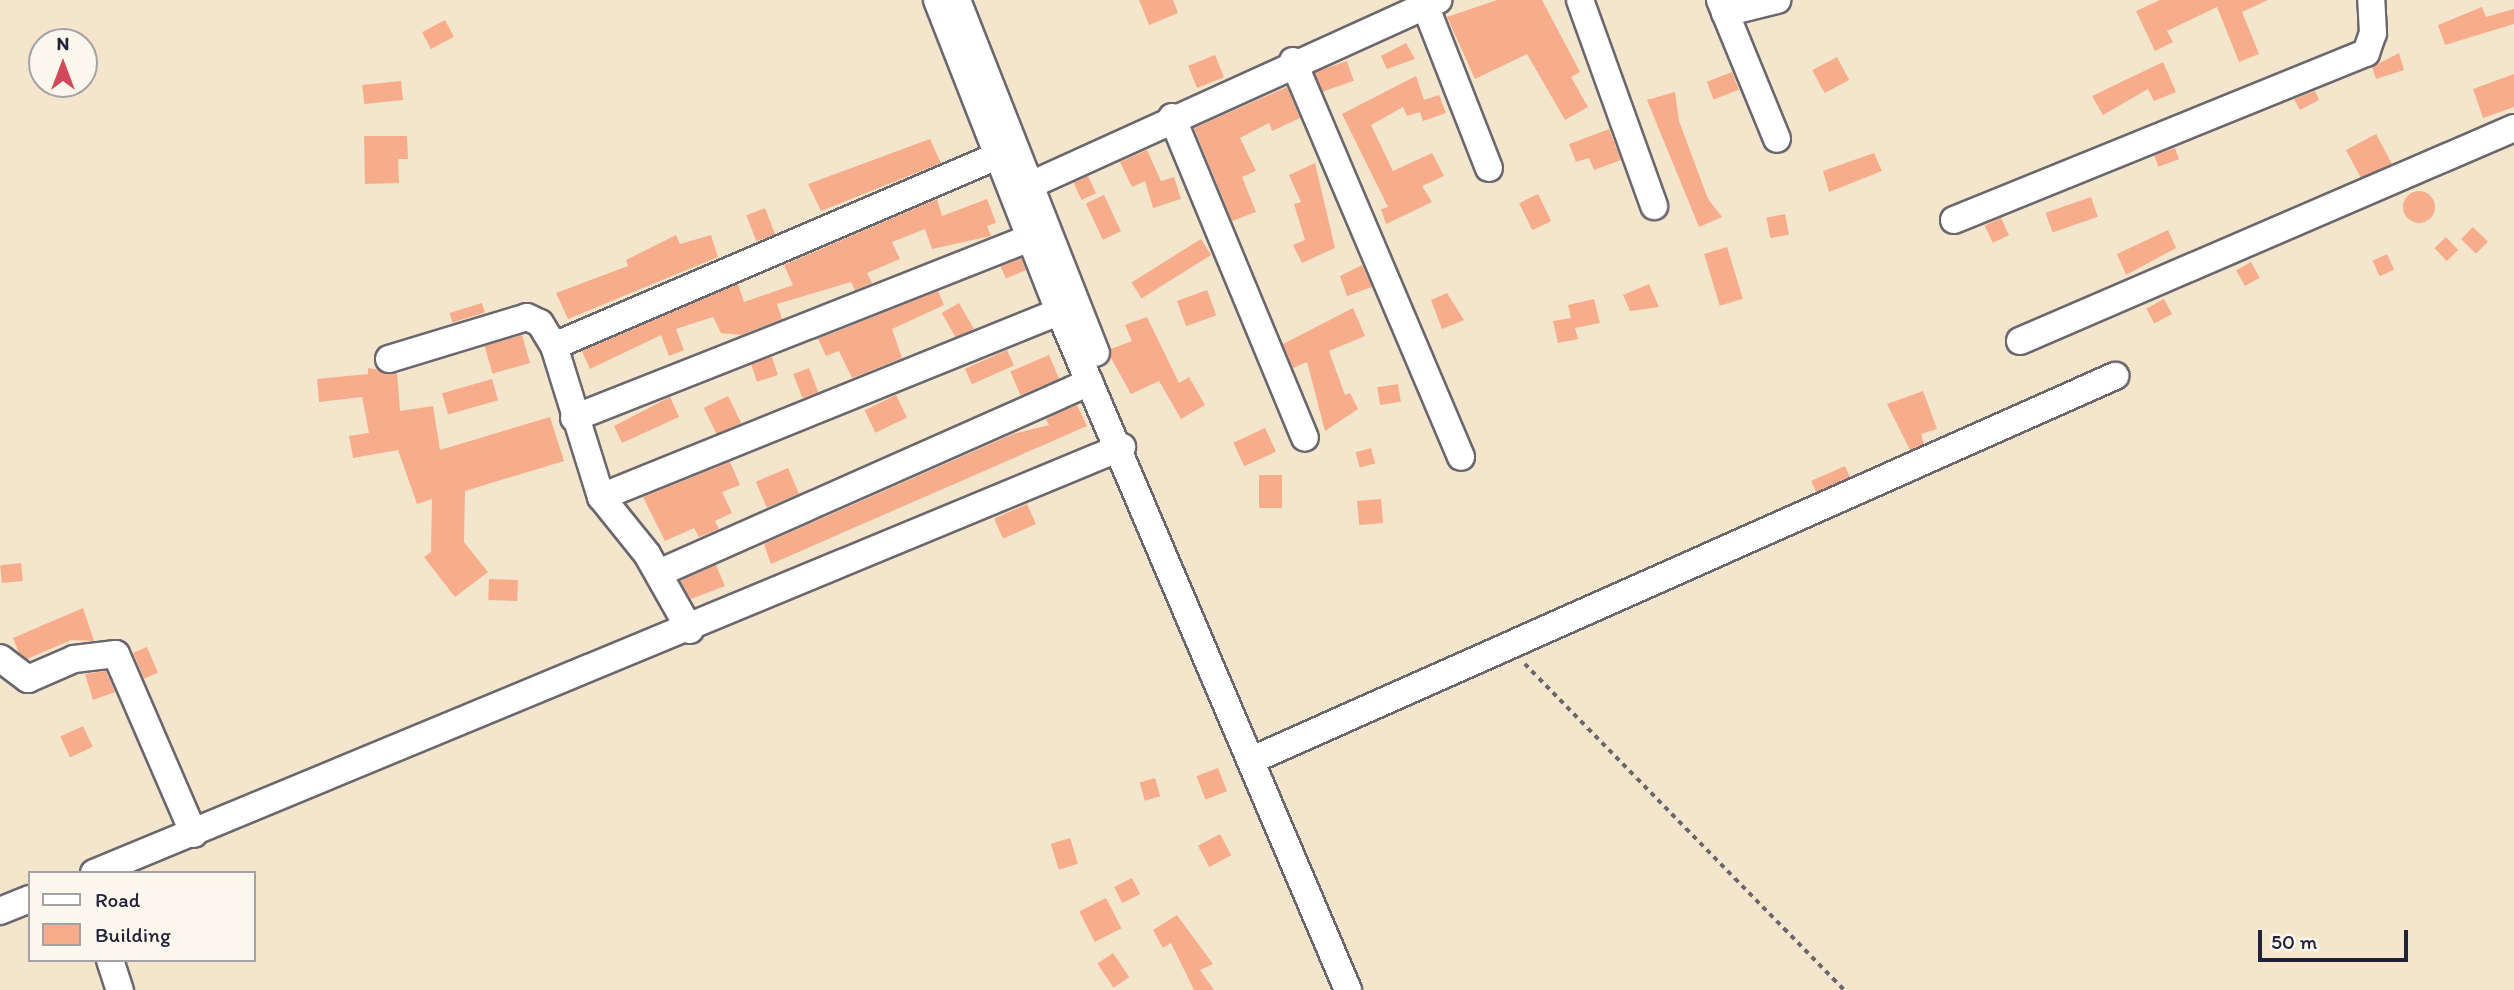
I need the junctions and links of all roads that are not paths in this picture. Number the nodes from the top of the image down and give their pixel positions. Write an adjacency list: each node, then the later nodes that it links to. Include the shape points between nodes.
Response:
1 (937, 0): 12 (street)
2 (957, 0): 12 (street)
3 (1580, 0): 15 (street)
4 (1776, 0): 7 (street)
5 (2371, 0): 16 (street, via 2373,33 2366,54)
6 (1432, 3): 8 (street); 13 (street)
7 (1723, 6): 11 (street)
8 (1293, 61): 9 (street); 27 (street)
9 (1172, 117): 14 (street); 25 (street)
10 (2514, 128): 19 (street)
11 (1777, 139)
12 (1005, 153): 14 (street); 20 (street)
13 (1489, 169)
14 (1021, 189): 17 (street)
15 (1654, 206)
16 (1954, 220)
17 (1039, 234): 18 (street); 24 (street)
18 (1068, 308): 23 (street); 28 (street); 32 (street)
19 (2020, 341)
20 (554, 346): 21 (street, via 540,323 527,317); 24 (street)
21 (389, 359)
22 (2115, 376): 32 (street, via 1850,499)
23 (1090, 382): 26 (street); 29 (street)
24 (574, 418): 28 (street)
25 (1305, 438)
26 (1122, 447): 30 (street); 32 (street)
27 (1461, 457)
28 (601, 497): 29 (street)
29 (659, 573): 30 (street)
30 (690, 630): 33 (street)
31 (0, 658): 33 (street, via 28,679 74,659 116,654)
32 (1259, 757): 39 (street); 40 (street)
33 (194, 834): 34 (street)
34 (99, 871)
35 (28, 900): 36 (street)
36 (0, 911)
37 (111, 962): 38 (street)
38 (120, 990)
39 (1348, 990)
40 (1364, 990)

